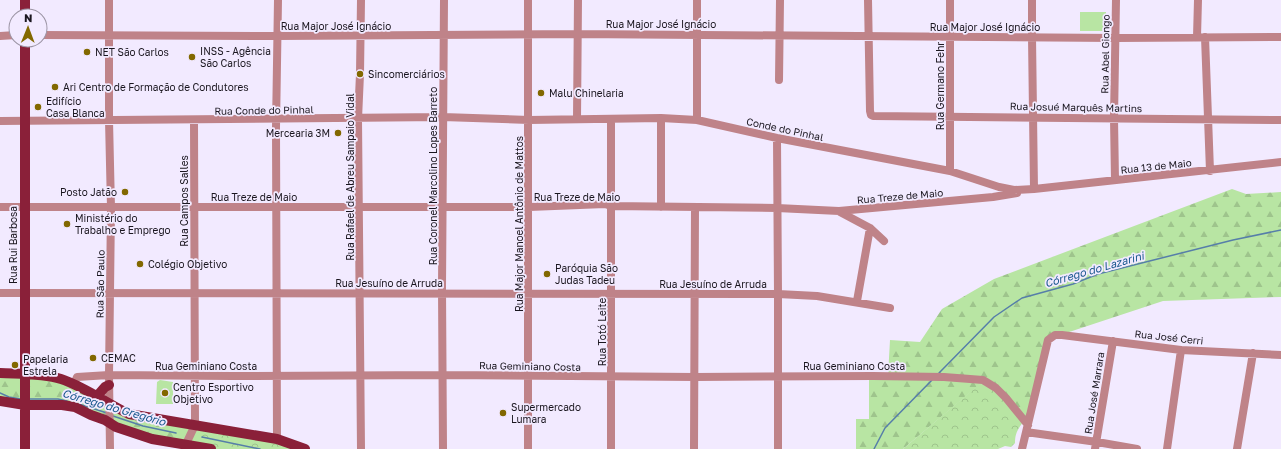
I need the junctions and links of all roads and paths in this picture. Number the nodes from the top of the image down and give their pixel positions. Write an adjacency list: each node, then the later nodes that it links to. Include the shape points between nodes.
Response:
1 (109, 0): 18 (street, Rua São Paulo)
2 (278, 0): 22 (street)
3 (361, 0): 19 (street, Rua Rafael de Abreu Sampaio Vidal)
4 (444, 0): 20 (street, Rua Coronel Marcolino Lopes Barreto)
5 (528, 0): 14 (street, Rua Major Manoel Antônio de Mattos)
6 (578, 0): 15 (street)
7 (697, 0): 16 (street)
8 (780, 0): 21 (street)
9 (868, 0): 23 (street)
10 (950, 0): 24 (street, Rua Germano Fehr)
11 (1032, 0): 25 (street)
12 (1116, 0): 28 (street, Rua Abel Giongo)
13 (1198, 0): 26 (street)
14 (528, 34): 15 (street, Rua Major José Ignácio); 20 (street, Rua Major José Ignácio); 43 (street, Rua Major Manoel Antônio de Mattos)
15 (577, 34): 16 (street, Rua Major José Ignácio); 34 (street)
16 (697, 34): 21 (street, Rua Major José Ignácio); 44 (street)
17 (48, 35): 18 (street, Rua Major José Ignácio)
18 (109, 35): 22 (street, Rua Major José Ignácio); 40 (street, Rua São Paulo)
19 (361, 35): 20 (street, Rua Major José Ignácio); 22 (street, Rua Major José Ignácio); 38 (street, Rua Rafael de Abreu Sampaio Vidal)
20 (444, 35): 32 (street, Rua Coronel Marcolino Lopes Barreto)
21 (780, 35): 23 (street, Rua Major José Ignácio); 30 (street)
22 (277, 36): 42 (street)
23 (868, 36): 24 (street, Rua Major José Ignácio); 31 (street, Rua Josué Marquês Martins, via 871,115)
24 (950, 37): 25 (street, Rua Major José Ignácio); 31 (street, Rua Germano Fehr)
25 (1032, 37): 28 (street, Rua Major José Ignácio); 33 (street)
26 (1201, 37): 27 (street, Rua Major José Ignácio); 28 (street, Rua Major José Ignácio); 37 (street)
27 (1281, 37)
28 (1116, 38): 36 (street, Rua Abel Giongo)
29 (25, 48): 47 (main road, Rua Rui Barbosa)
30 (779, 80)
31 (950, 116): 33 (street, Rua Josué Marquês Martins); 50 (street, Rua Germano Fehr)
32 (443, 117): 38 (street, Rua Conde do Pinhal); 43 (street, Rua Conde do Pinhal); 54 (street, Rua Coronel Marcolino Lopes Barreto)
33 (1033, 117): 36 (street, Rua Josué Marquês Martins); 53 (street)
34 (577, 118): 39 (street, Conde do Pinhal); 43 (street, Conde do Pinhal)
35 (661, 118): 39 (street, Conde do Pinhal); 44 (street, Conde do Pinhal); 60 (street)
36 (1114, 118): 37 (street, Rua Josué Marquês Martins); 52 (street, Rua Abel Giongo)
37 (1208, 118): 45 (street, Rua Josué Marquês Martins); 51 (street)
38 (358, 119): 42 (street, Rua Conde do Pinhal); 58 (street, Rua Rafael de Abreu Sampaio Vidal)
39 (611, 119): 55 (street, Rua Totó Leite)
40 (109, 120): 41 (street, Rua Conde do Pinhal); 47 (street, Rua Conde do Pinhal); 63 (street, Rua São Paulo)
41 (194, 120): 42 (street, Rua Conde do Pinhal); 56 (street, Rua Campos Salles)
42 (276, 120): 57 (street)
43 (529, 120): 59 (street, Rua Major Manoel Antônio de Mattos)
44 (697, 120): 48 (street, Conde do Pinhal)
45 (1281, 120)
46 (0, 121): 47 (street, Rua Conde do Pinhal)
47 (25, 121): 62 (main road, Rua Rui Barbosa)
48 (777, 138): 50 (street, Conde do Pinhal); 65 (street)
49 (1281, 162): 51 (street, Rua 13 de Maio)
50 (950, 171): 53 (street, Conde do Pinhal, via 1006,189)
51 (1210, 171): 52 (street, Rua 13 de Maio)
52 (1115, 180): 53 (street, Rua 13 de Maio)
53 (1034, 189): 66 (street, Rua Treze de Maio, via 993,197)
54 (443, 206): 58 (street, Rua Treze de Maio); 59 (street, Rua Treze de Maio); 75 (street, Rua Coronel Marcolino Lopes Barreto)
55 (611, 206): 59 (street, Rua Treze de Maio, via 605,204); 60 (street, Rua Treze de Maio); 77 (street, Rua Totó Leite)
56 (194, 207): 57 (street, Rua Treze de Maio); 63 (street, Rua Treze de Maio); 72 (street, Rua Campos Salles)
57 (277, 207): 58 (street, Rua Treze de Maio); 73 (street)
58 (359, 207): 74 (street, Rua Rafael de Abreu Sampaio Vidal)
59 (529, 207): 76 (street, Rua Major Manoel Antônio de Mattos)
60 (661, 207): 64 (street, Rua Treze de Maio)
61 (0, 208): 62 (street, Rua Treze de Maio)
62 (25, 208): 63 (street, Rua Treze de Maio); 71 (main road, Rua Rui Barbosa)
63 (111, 208): 69 (street, Rua São Paulo)
64 (695, 208): 65 (street, Rua Treze de Maio); 78 (street)
65 (777, 208): 66 (street, Rua Treze de Maio); 79 (street)
66 (839, 211): 67 (street)
67 (870, 228): 68 (street); 80 (street)
68 (884, 241)
69 (110, 292): 71 (street, Rua Jesuíno de Arruda); 72 (street, Rua Jesuíno de Arruda); 96 (street, Rua São Paulo)
70 (0, 293): 71 (street, Rua Jesuíno de Arruda)
71 (25, 293): 87 (main road, Rua Rui Barbosa)
72 (194, 293): 73 (street, Rua Jesuíno de Arruda); 89 (street, Rua Campos Salles)
73 (277, 293): 74 (street, Rua Jesuíno de Arruda); 90 (street)
74 (360, 293): 75 (street, Rua Jesuíno de Arruda); 91 (street, Rua Rafael de Abreu Sampaio Vidal)
75 (442, 294): 76 (street, Rua Jesuíno de Arruda); 88 (street, Rua Coronel Marcolino Lopes Barreto)
76 (528, 294): 77 (street, Rua Jesuíno de Arruda); 92 (street, Rua Major Manoel Antônio de Mattos)
77 (612, 294): 78 (street, Rua Jesuíno de Arruda); 94 (street, Rua Totó Leite)
78 (695, 294): 79 (street, Rua Jesuíno de Arruda); 95 (street)
79 (778, 294): 80 (street, Rua Jesuíno de Arruda); 93 (street)
80 (857, 301): 81 (street, Rua Jesuíno de Arruda)
81 (890, 308)
82 (1113, 341): 83 (street, Rua José Cerri); 104 (street, Rua José Cerri, via 1062,334 1048,340); 106 (street, Rua José Marrara)
83 (1181, 350): 84 (street, Rua José Cerri); 121 (street)
84 (1253, 353): 85 (street, Rua José Cerri); 122 (street)
85 (1281, 355)
86 (0, 373): 87 (main road)
87 (25, 374): 97 (main road, via 47,376); 100 (main road, Rua Rui Barbosa)
88 (443, 375): 91 (street, Rua Geminiano Costa); 92 (street, Rua Geminiano Costa); 114 (street, Rua Coronel Marcolino Lopes Barreto)
89 (195, 376): 90 (street, Rua Geminiano Costa); 96 (street, Rua Geminiano Costa); 103 (street, Rua Campos Salles)
90 (278, 376): 91 (street, Rua Geminiano Costa); 105 (street)
91 (360, 376): 113 (street, Rua Rafael de Abreu Sampaio Vidal)
92 (528, 376): 94 (street, Rua Geminiano Costa); 115 (street, Rua Major Manoel Antônio de Mattos)
93 (778, 376): 95 (street, Rua Geminiano Costa); 104 (street, Rua Geminiano Costa, via 944,377 983,380 1006,398); 118 (street)
94 (611, 377): 95 (street, Rua Geminiano Costa); 116 (street, Rua Totó Leite)
95 (695, 377): 117 (street)
96 (109, 380): 97 (street, Rua Geminiano Costa, via 77,377); 98 (main road, via 106,387); 101 (street, Rua São Paulo)
97 (76, 384): 98 (main road)
98 (96, 395): 101 (main road)
99 (0, 401): 100 (main road)
100 (25, 401): 102 (main road, via 75,407); 109 (main road, Rua Rui Barbosa)
101 (110, 407): 102 (street, Rua São Paulo); 103 (main road, via 129,414)
102 (110, 422): 107 (main road, via 152,439); 110 (street, Rua São Paulo)
103 (195, 425): 105 (main road); 107 (street)
104 (1027, 429): 106 (street); 108 (street)
105 (277, 439): 112 (main road)
106 (1096, 445): 120 (street)
107 (186, 447): 111 (main road)
108 (1023, 447): 119 (street)
109 (25, 449)
110 (110, 449)
111 (211, 449)
112 (305, 449)
113 (361, 449)
114 (443, 449)
115 (528, 449)
116 (611, 449)
117 (694, 449)
118 (778, 449)
119 (1014, 449)
120 (1137, 449)
121 (1167, 449)
122 (1237, 449)

